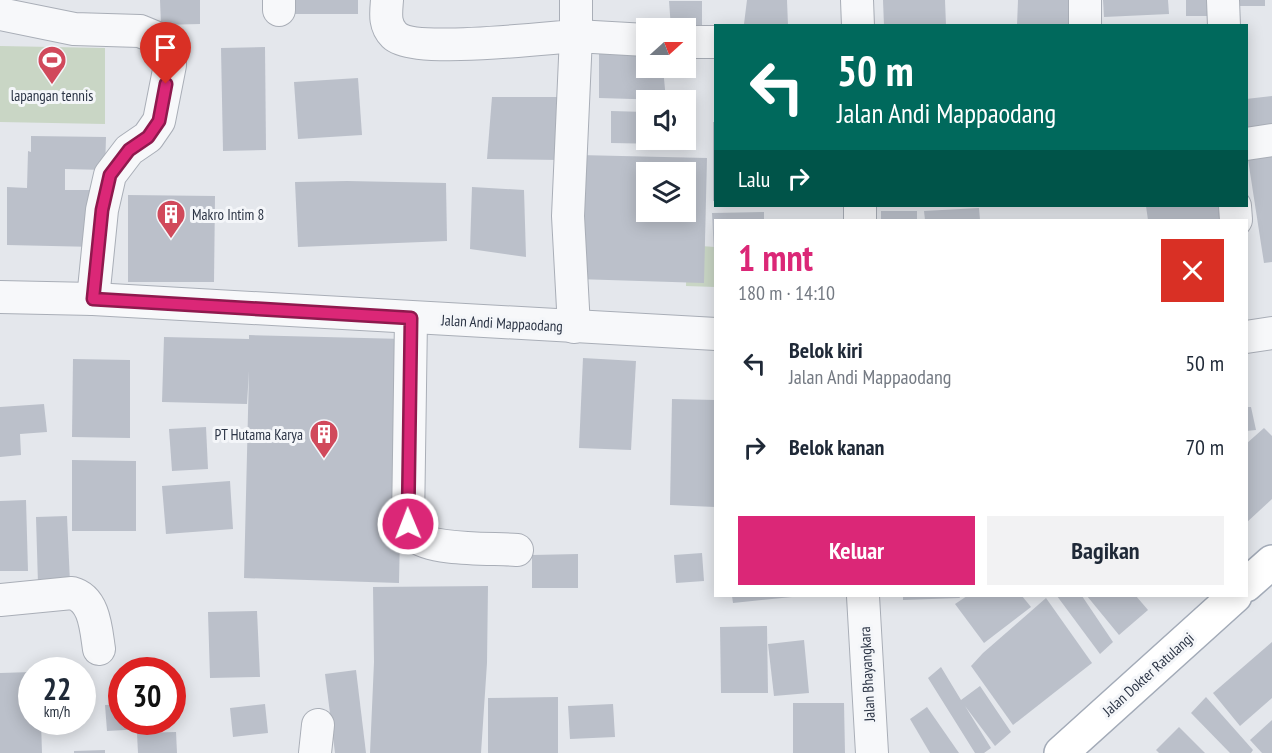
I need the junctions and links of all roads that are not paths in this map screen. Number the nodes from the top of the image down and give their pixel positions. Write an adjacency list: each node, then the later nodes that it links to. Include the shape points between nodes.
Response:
1 (387, 0): 10 (street, via 388,28 395,37 408,42 435,45)
2 (576, 0): 10 (street)
3 (857, 0): 7 (street)
4 (1085, 0): 8 (street)
5 (1223, 0): 9 (street)
6 (0, 14): 17 (street, via 74,29 140,31 169,43 170,65 159,121 110,175 102,210)
7 (858, 24)
8 (1085, 24)
9 (1224, 24)
10 (576, 36): 11 (street); 19 (street, via 568,216)
11 (636, 39)
12 (696, 42): 13 (street)
13 (714, 42)
14 (1272, 140): 15 (street)
15 (1248, 144)
16 (0, 297): 17 (street, Jalan Andi Mappaodang)
17 (93, 299): 18 (street, Jalan Andi Mappaodang)
18 (411, 318): 19 (street, Jalan Andi Mappaodang); 21 (street, via 408,524 414,535 438,545)
19 (574, 327): 20 (street, Jalan Andi Mappaodang)
20 (714, 334)
21 (517, 550)
22 (1272, 562): 23 (main road)
23 (1248, 583)
24 (863, 597): 28 (street, Jalan Bhayangkara)
25 (1234, 597): 29 (main road, Jalan Dokter Ratulangi)
26 (0, 600): 27 (street, via 81,595 94,619)
27 (99, 650)
28 (872, 753)
29 (1061, 753)

